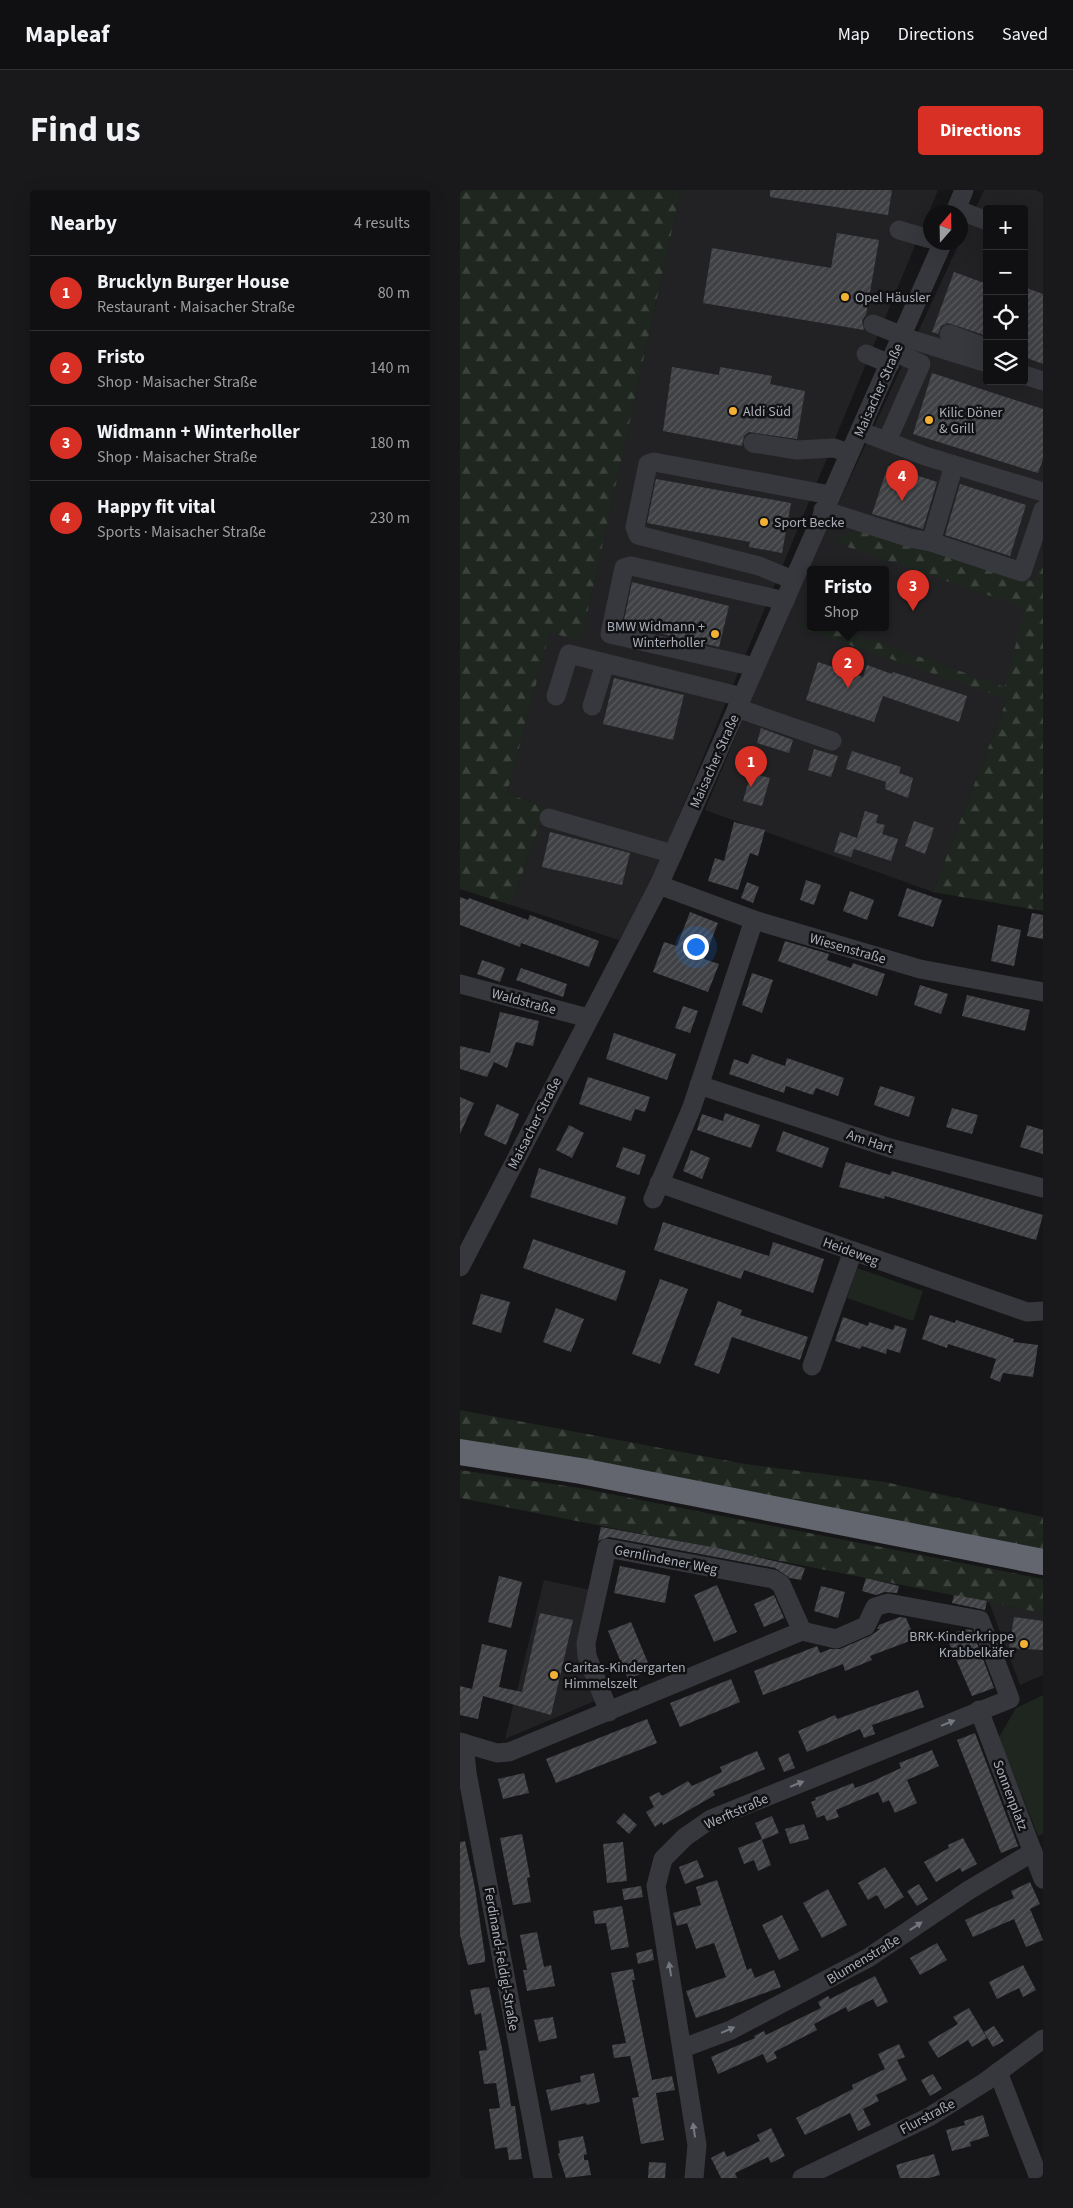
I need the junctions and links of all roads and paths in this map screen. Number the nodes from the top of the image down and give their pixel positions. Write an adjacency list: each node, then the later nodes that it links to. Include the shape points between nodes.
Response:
1 (964, 190): 2 (street)
2 (958, 205)
3 (968, 214): 4 (street)
4 (983, 219)
5 (899, 230): 6 (street)
6 (923, 237)
7 (936, 250): 11 (street, Maisacher Straße)
8 (873, 324): 11 (street)
9 (949, 334): 10 (street)
10 (983, 347)
11 (896, 351): 12 (street); 13 (street); 16 (street, Maisacher Straße); 17 (street, via 921,364)
12 (866, 354)
13 (983, 362)
14 (1028, 376): 15 (street)
15 (1043, 381)
16 (860, 430): 17 (street); 19 (street, Maisacher Straße)
17 (888, 441): 20 (street)
18 (752, 443): 19 (street, via 797,450 834,448)
19 (849, 454): 22 (street, Maisacher Straße)
20 (954, 465): 21 (street); 24 (street)
21 (1043, 492)
22 (826, 503): 24 (street, via 910,538); 25 (street, Maisacher Straße); 25 (street, via 654,462 648,464 634,530 638,535 760,566)
23 (1043, 510): 24 (street, via 1022,572)
24 (931, 542)
25 (793, 580): 26 (street, Maisacher Straße)
26 (784, 601): 28 (street, Maisacher Straße); 28 (street, via 631,566 624,568 610,634)
27 (605, 664): 29 (street, via 569,654); 30 (street); 31 (street)
28 (755, 667): 30 (street, Maisacher Straße)
29 (556, 696)
30 (740, 702): 32 (street); 34 (street, Maisacher Straße)
31 (592, 706)
32 (832, 741)
33 (549, 818): 34 (street)
34 (673, 854): 35 (street, Maisacher Straße)
35 (659, 885): 36 (street, Wiesenstraße); 39 (street, Maisacher Straße)
36 (754, 920): 38 (street, Wiesenstraße, via 920,969); 40 (street, Heideweg)
37 (460, 984): 39 (street, Waldstraße)
38 (1043, 992)
39 (588, 1018): 43 (street, Maisacher Straße)
40 (699, 1085): 41 (street, Am Hart, via 890,1148); 42 (street, Heideweg, via 656,1191)
41 (1043, 1188)
42 (853, 1251): 44 (street, Heideweg, via 1027,1312); 45 (street)
43 (460, 1267)
44 (1043, 1311)
45 (812, 1366)
46 (460, 1452): 47 (highway, via 581,1471)
47 (1043, 1562)
48 (802, 1631): 49 (street, Werftstraße, via 836,1639 866,1626 876,1607 888,1603 980,1620 1010,1700); 50 (street); 50 (street, Gernlindener Weg, via 781,1584 773,1579 607,1548 586,1643 587,1656)
49 (979, 1710): 52 (street, Sonnenplatz); 55 (street, Werftstraße, one-way to 49, via 656,1886 662,1859 711,1819)
50 (609, 1712): 51 (street, via 509,1752 497,1753)
51 (462, 1742): 57 (street, Ferdinand-Feldigl-Straße)
52 (1033, 1852): 53 (street, Sonnenplatz); 55 (street, Blumenstraße, one-way to 52, via 731,2030 868,1958 969,1890)
53 (1043, 1879)
54 (1043, 2039): 56 (street, Flurstraße)
55 (683, 2048): 58 (street, Werftstraße, one-way to 55, via 697,2145)
56 (998, 2072): 59 (street, Flurstraße, via 929,2117); 60 (street)
57 (543, 2178)
58 (694, 2178)
59 (802, 2178)
60 (1039, 2178)

